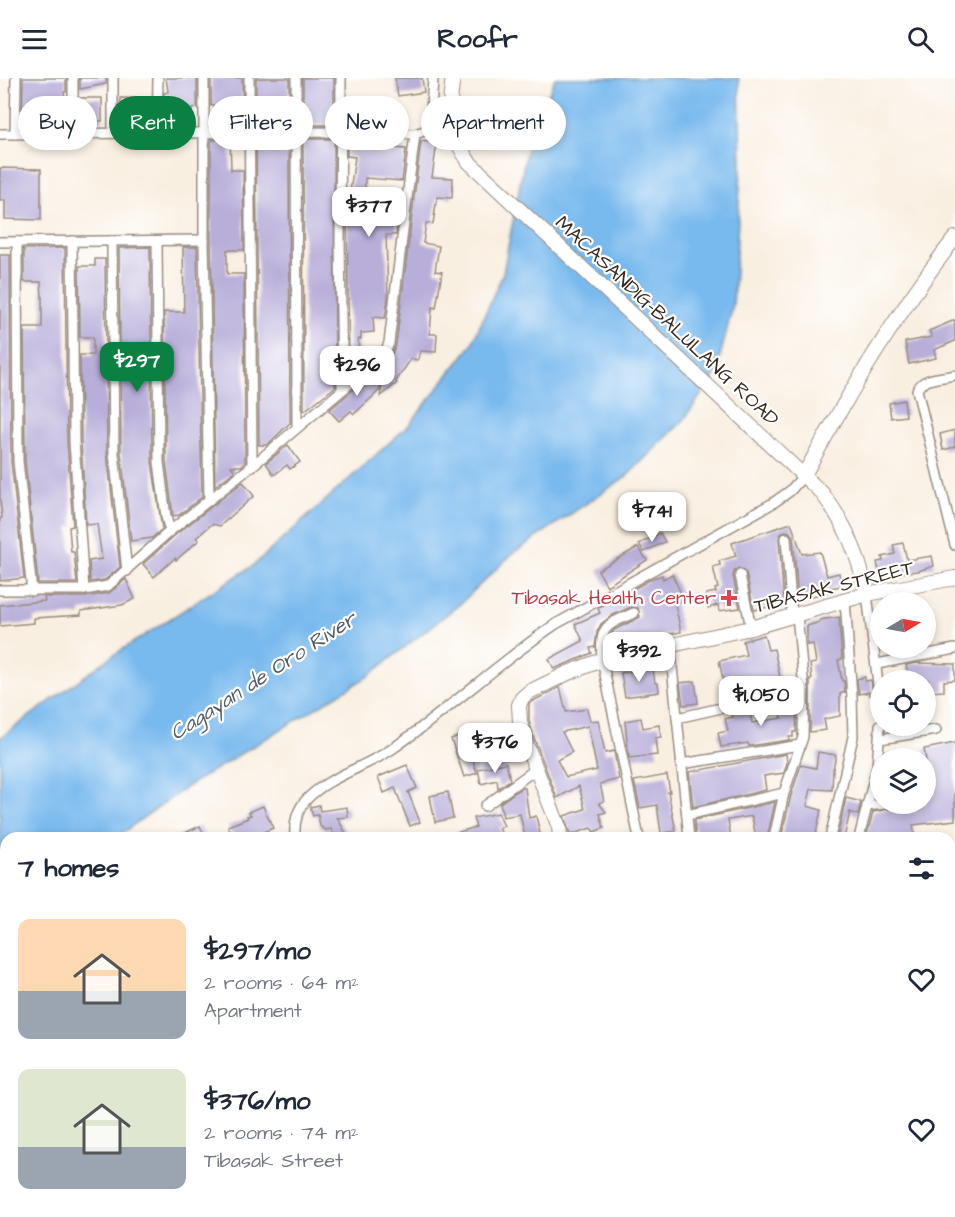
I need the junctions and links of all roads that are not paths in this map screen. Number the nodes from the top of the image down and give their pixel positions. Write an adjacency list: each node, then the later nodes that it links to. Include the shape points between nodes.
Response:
1 (16, 78): 21 (street)
2 (72, 78): 11 (street)
3 (113, 78): 12 (street)
4 (158, 78): 13 (street)
5 (204, 78): 18 (street)
6 (249, 78): 14 (street)
7 (296, 78): 15 (street)
8 (340, 78): 16 (street)
9 (433, 78): 23 (street, via 430,129)
10 (453, 78): 38 (street, MACASANDIG-BALULANG ROAD, via 450,125 478,172)
11 (72, 96)
12 (113, 96)
13 (158, 96)
14 (249, 96)
15 (296, 96)
16 (340, 96)
17 (196, 132): 18 (street)
18 (204, 132): 19 (street); 28 (street)
19 (208, 132)
20 (0, 134): 21 (street)
21 (15, 134)
22 (409, 135): 23 (street)
23 (415, 135): 35 (street, via 389,343 384,355)
24 (250, 150): 37 (street)
25 (296, 150): 36 (street)
26 (340, 150): 35 (street)
27 (955, 238): 38 (street, via 888,333)
28 (204, 240): 33 (street); 39 (street)
29 (72, 241): 30 (street); 32 (street); 47 (street, via 74,441)
30 (112, 241): 33 (street); 43 (street, via 114,453)
31 (0, 242): 32 (street)
32 (16, 242): 48 (street, via 18,461)
33 (157, 242): 40 (street, via 159,462)
34 (955, 375): 42 (street, via 923,382 917,390)
35 (342, 388): 36 (street)
36 (297, 427): 37 (street)
37 (252, 466): 39 (street)
38 (804, 475): 49 (street, MACASANDIG-BALULANG ROAD, via 844,524); 71 (street, via 774,503 596,600 526,644 398,745 306,800 298,812)
39 (209, 500): 40 (street)
40 (170, 531): 43 (street)
41 (786, 538): 52 (street)
42 (955, 545)
43 (127, 571): 47 (street, via 108,586)
44 (740, 574): 53 (street)
45 (955, 578): 49 (street, TIBASAK STREET)
46 (0, 590): 48 (street)
47 (84, 590): 48 (street)
48 (32, 591)
49 (867, 594): 50 (street, TIBASAK STREET); 57 (street)
50 (845, 600): 52 (street, TIBASAK STREET); 76 (street, via 853,737)
51 (634, 613): 56 (street, via 604,630)
52 (795, 615): 53 (street, TIBASAK STREET); 59 (street)
53 (751, 628): 54 (street, TIBASAK STREET)
54 (670, 646): 56 (street, TIBASAK STREET); 60 (street)
55 (955, 649): 57 (street)
56 (602, 660): 65 (street, TIBASAK STREET, via 522,698 520,722); 73 (street)
57 (877, 664): 58 (street)
58 (878, 670)
59 (804, 689): 60 (street); 63 (street)
60 (677, 718): 64 (street)
61 (899, 736): 62 (street)
62 (880, 739): 68 (street)
63 (800, 745): 64 (street); 66 (street)
64 (681, 764): 70 (street)
65 (536, 769): 67 (street); 72 (street, TIBASAK STREET)
66 (784, 793): 70 (street); 75 (street)
67 (485, 806)
68 (867, 806): 69 (street); 77 (street)
69 (870, 806)
70 (687, 815): 74 (street)
71 (295, 832)
72 (559, 832)
73 (638, 832)
74 (688, 832)
75 (775, 832)
76 (831, 832)
77 (860, 832)

